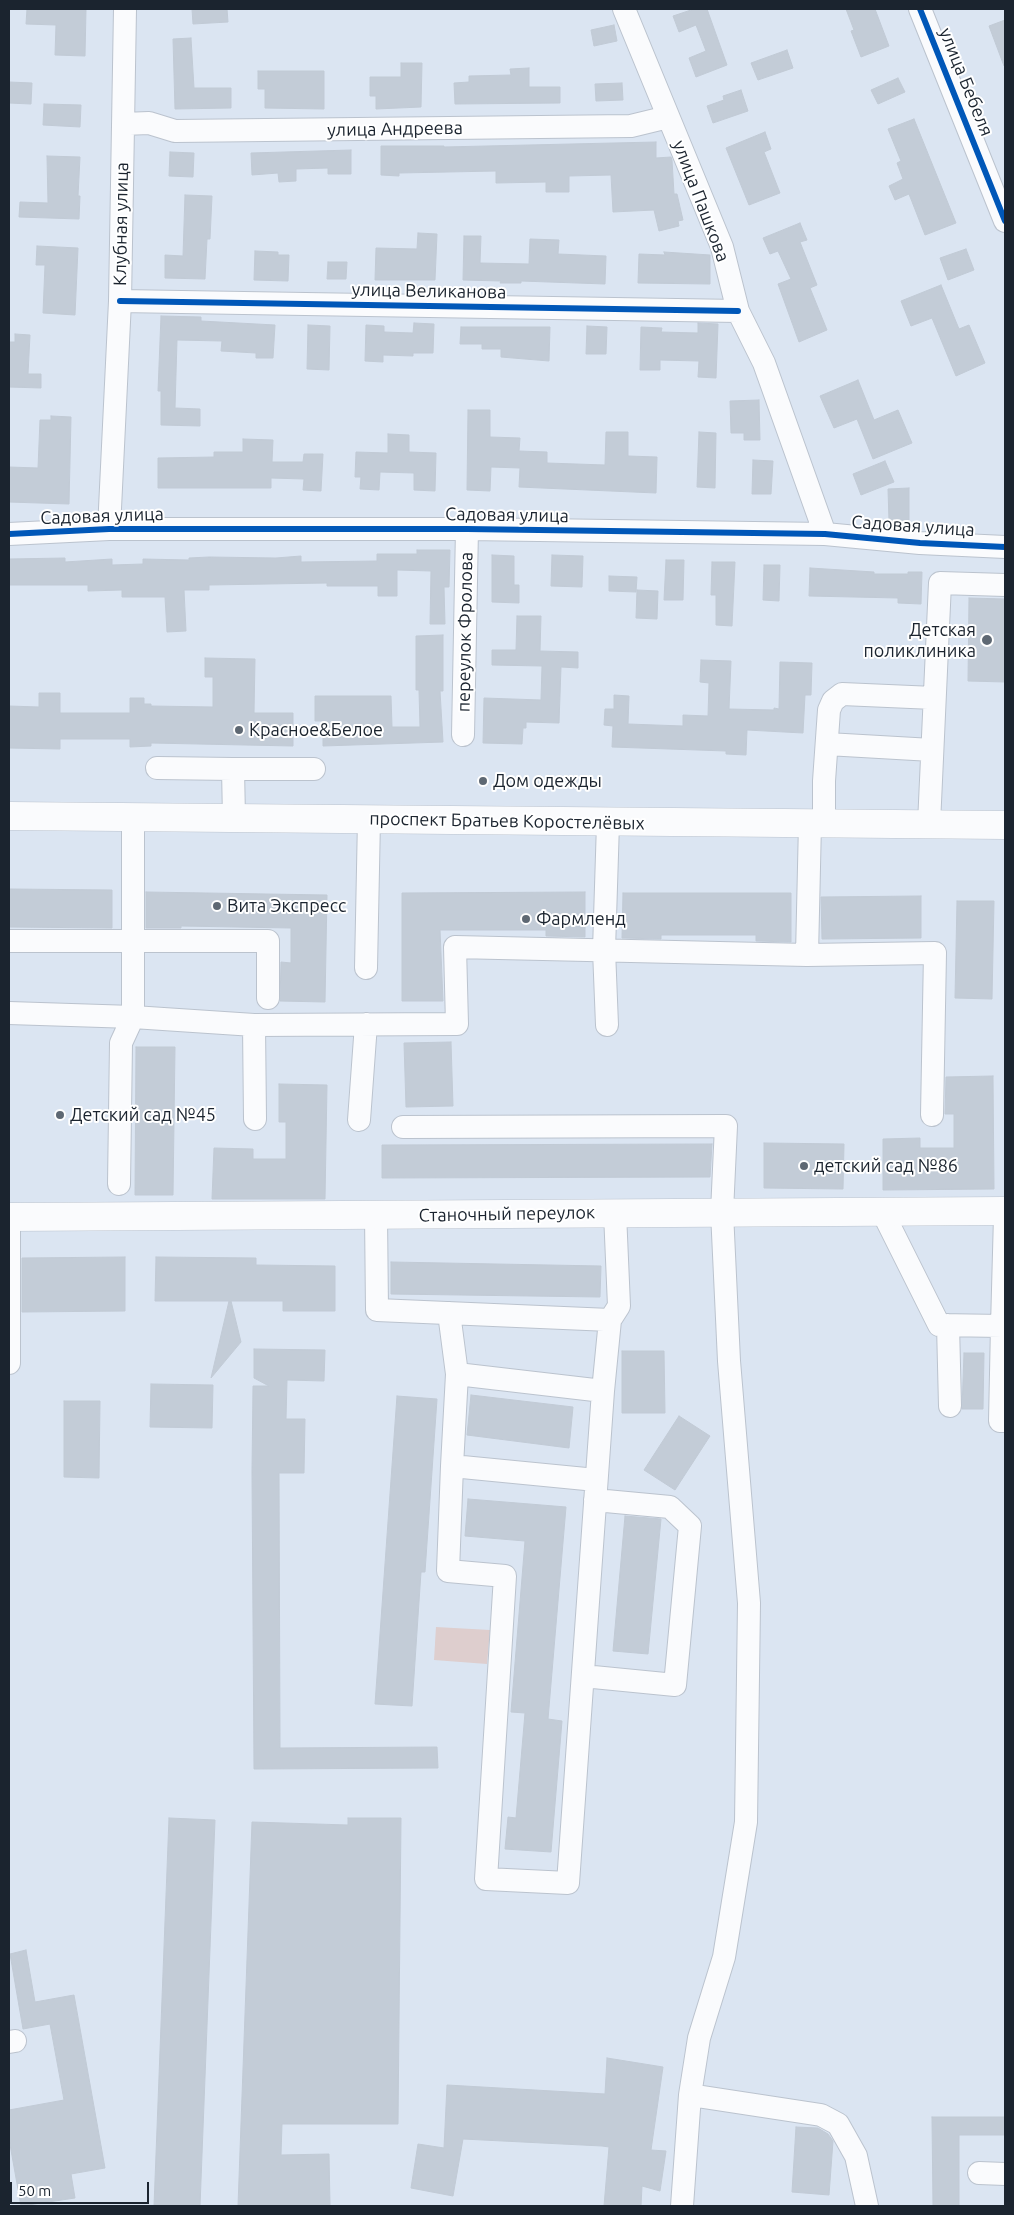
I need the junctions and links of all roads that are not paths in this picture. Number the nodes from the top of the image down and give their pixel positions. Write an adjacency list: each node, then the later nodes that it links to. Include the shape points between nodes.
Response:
1 (125, 9): 5 (street, Клубная улица)
2 (624, 9): 4 (street, улица Пашкова)
3 (920, 9): 6 (street, улица Бебеля)
4 (668, 117): 5 (street, улица Андреева, via 631,126 175,132 149,123); 8 (street, улица Пашкова, via 722,247)
5 (123, 124): 7 (street, Клубная улица)
6 (1005, 221)
7 (120, 301): 8 (street, улица Великанова); 9 (street, Клубная улица)
8 (738, 311): 12 (street, улица Пашкова, via 764,362)
9 (109, 529): 10 (street, Садовая улица); 11 (street, Садовая улица)
10 (467, 529): 12 (street, Садовая улица); 16 (street, переулок Фролова)
11 (9, 534)
12 (825, 534): 13 (street, Садовая улица)
13 (1005, 547)
14 (1005, 585): 15 (street, via 940,583)
15 (934, 698): 17 (street, via 842,694 833,701 829,710); 18 (street)
16 (464, 735)
17 (827, 744): 18 (street); 27 (street)
18 (932, 750): 28 (street)
19 (157, 768): 20 (street)
20 (233, 769): 21 (street); 24 (street)
21 (314, 769)
22 (9, 816): 23 (main road, проспект Братьев Коростелёвых)
23 (133, 817): 24 (main road, проспект Братьев Коростелёвых); 31 (street)
24 (234, 818): 25 (main road, проспект Братьев Коростелёвых)
25 (369, 820): 26 (main road, проспект Братьев Коростелёвых); 34 (street)
26 (608, 822): 27 (main road, проспект Братьев Коростелёвых); 32 (street)
27 (817, 824): 28 (main road, проспект Братьев Коростелёвых); 33 (street)
28 (928, 824): 29 (main road, проспект Братьев Коростелёвых)
29 (1005, 825)
30 (9, 941): 31 (street)
31 (132, 941): 35 (street, via 268,941); 37 (street)
32 (604, 950): 33 (street); 39 (street, via 455,947 457,1024); 40 (street)
33 (807, 955): 41 (street, via 935,953)
34 (366, 968)
35 (268, 998)
36 (9, 1013): 37 (street)
37 (133, 1017): 38 (street); 45 (street, via 121,1043)
38 (254, 1024): 39 (street); 42 (street)
39 (366, 1024): 43 (street)
40 (607, 1025)
41 (932, 1115)
42 (255, 1119)
43 (360, 1120)
44 (403, 1127): 48 (street, via 726,1126)
45 (118, 1184)
46 (882, 1211): 47 (main road, Станочный переулок); 48 (main road, Станочный переулок); 56 (street, via 939,1325)
47 (1005, 1211)
48 (722, 1212): 49 (main road, Станочный переулок); 65 (street, via 729,1361 749,1603 746,1822 724,1957 699,2038)
49 (615, 1213): 50 (main road, Станочный переулок); 55 (street, via 619,1306)
50 (376, 1215): 52 (main road, Станочный переулок); 54 (street, via 377,1310)
51 (1005, 1216): 53 (street)
52 (9, 1217): 57 (street)
53 (1003, 1312): 56 (street); 61 (street, via 1000,1421)
54 (449, 1313): 55 (street); 58 (street)
55 (610, 1320): 59 (street)
56 (948, 1325): 60 (street)
57 (9, 1364)
58 (457, 1374): 59 (street); 62 (street)
59 (602, 1391): 63 (street)
60 (950, 1406)
61 (1005, 1421)
62 (452, 1466): 63 (street); 64 (street, via 448,1571 505,1576 486,1879 568,1883)
63 (595, 1490): 64 (street); 64 (street, via 670,1507 690,1526 675,1685)
64 (583, 1676)
65 (690, 2095): 68 (street); 69 (street, via 821,2115 838,2124 856,2156)
66 (979, 2173): 67 (street)
67 (1005, 2174)
68 (682, 2206)
69 (867, 2206)

